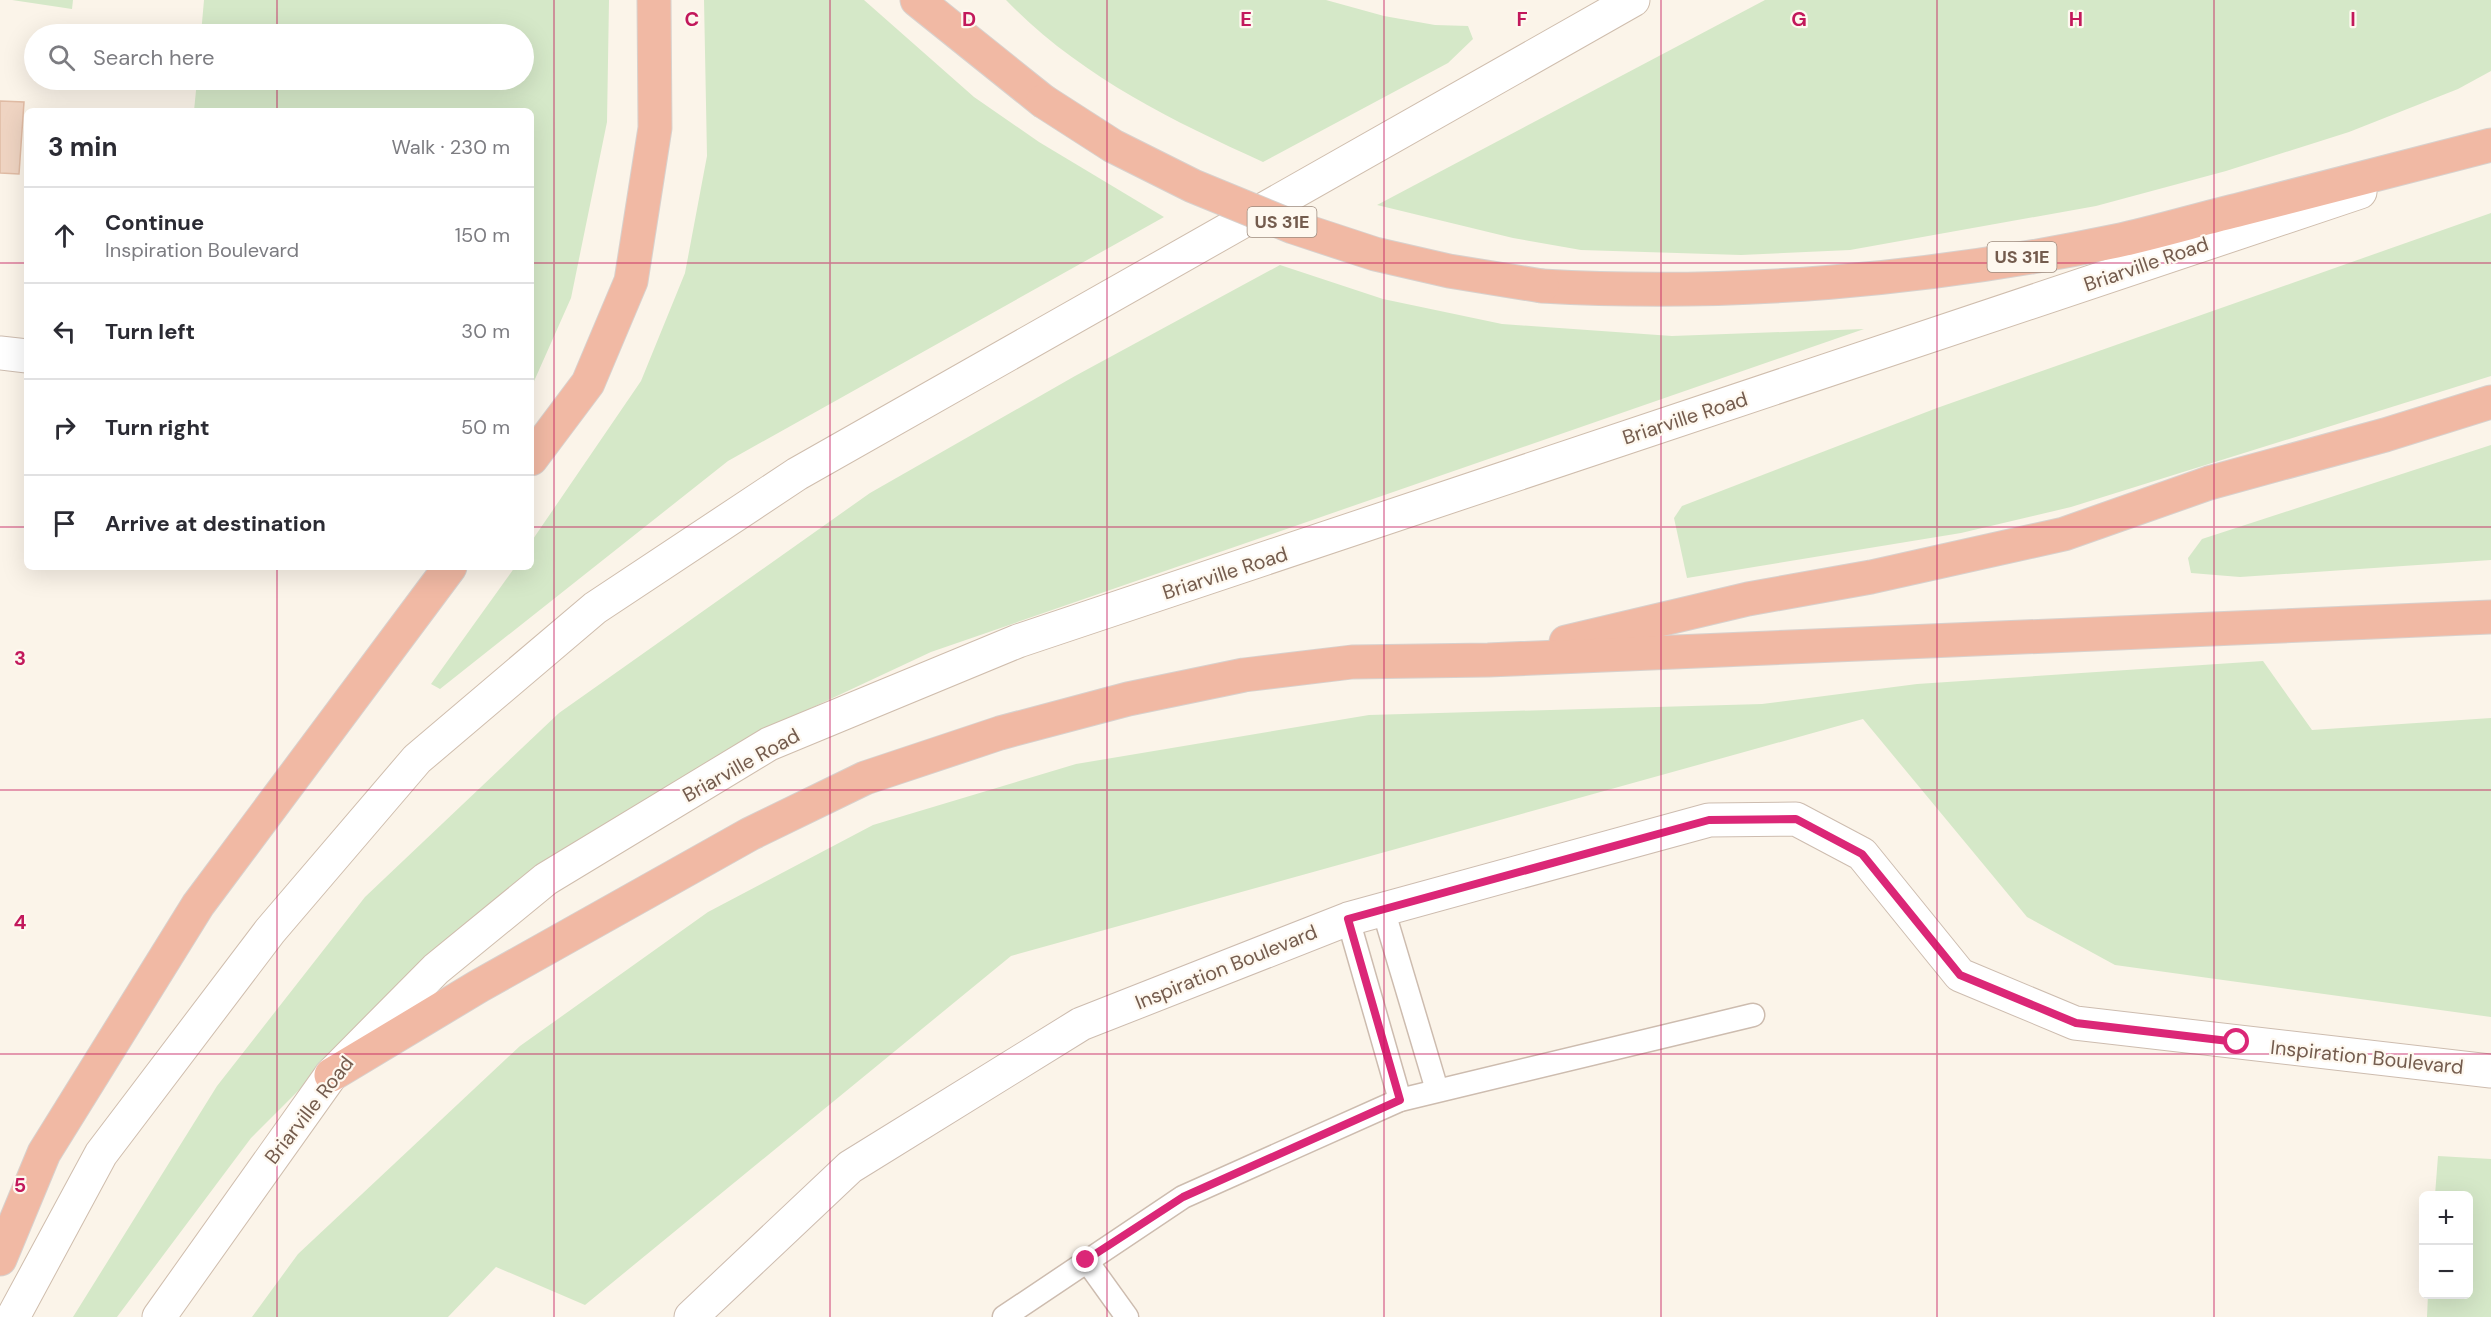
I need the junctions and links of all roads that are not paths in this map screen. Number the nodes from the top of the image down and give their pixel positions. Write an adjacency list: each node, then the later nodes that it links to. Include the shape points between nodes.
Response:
1 (654, 0): 8 (highway, via 655,128 631,281 588,383)
2 (918, 0): 4 (highway, US 31E, bridge, via 1043,101 1123,152 1193,186 1293,227 1376,254 1542,286 1613,290 1790,284 1890,276 1996,261 2116,241)
3 (1633, 0): 21 (main road, via 797,474 595,609 417,759 270,931 101,1154)
4 (2491, 146): 16 (main road, Briarville Road, via 1960,328 1018,641 769,744 546,879 436,969)
5 (0, 353): 6 (main road)
6 (24, 356)
7 (2491, 402): 11 (highway, via 2208,483 2064,534 1871,578 1748,599)
8 (534, 455)
9 (448, 570): 19 (highway, via 198,904 44,1153)
10 (2491, 616): 11 (highway)
11 (1488, 660): 16 (highway, via 1352,662 1244,675 1128,699 1000,733 865,778 750,834 479,986)
12 (1383, 909): 13 (main road, Inspiration Boulevard); 15 (main road, Inspiration Boulevard, via 1709,820 1796,819 1862,854 1960,975 2076,1023); 17 (lane)
13 (1348, 919): 18 (lane); 23 (main road, Inspiration Boulevard, via 1081,1024 850,1167)
14 (1753, 1015): 17 (lane)
15 (2491, 1071)
16 (331, 1075): 22 (main road, Briarville Road)
17 (1437, 1090): 18 (lane)
18 (1400, 1100): 20 (lane, via 1183,1197)
19 (0, 1259)
20 (1086, 1260): 24 (lane); 25 (lane)
21 (13, 1317)
22 (159, 1317)
23 (691, 1317)
24 (1004, 1317)
25 (1127, 1317)

